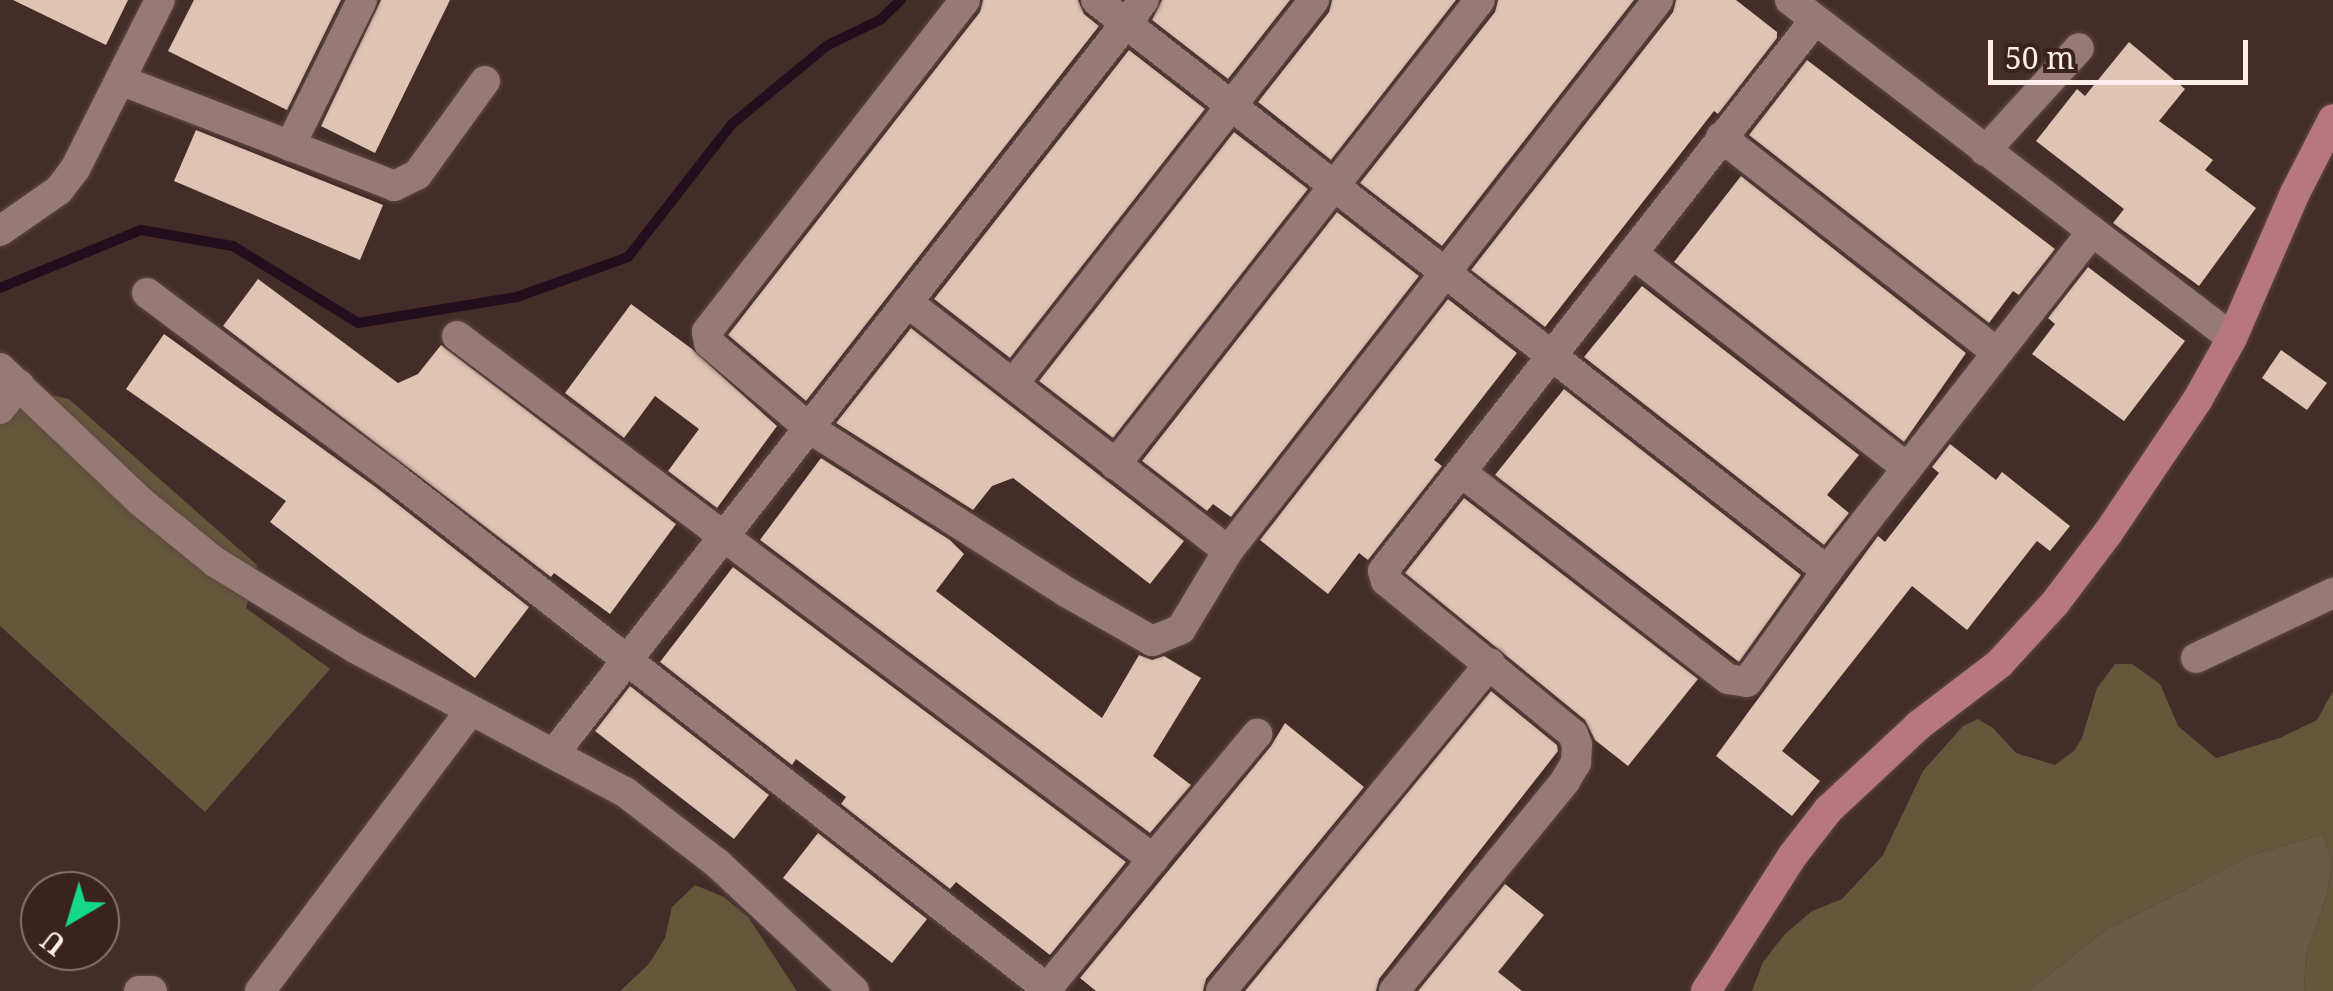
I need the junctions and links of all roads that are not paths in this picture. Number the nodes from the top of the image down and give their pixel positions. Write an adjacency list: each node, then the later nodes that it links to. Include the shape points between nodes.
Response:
1 (160, 0): 12 (street)
2 (362, 0): 17 (street)
3 (965, 0): 32 (street, via 707,332 709,343)
4 (1096, 0): 9 (street)
5 (1314, 0): 14 (street)
6 (1480, 0): 19 (street)
7 (1658, 0): 23 (street)
8 (1790, 0): 10 (street)
9 (1135, 12): 14 (street); 25 (street)
10 (1815, 20): 16 (street); 18 (street)
11 (2078, 48): 18 (street)
12 (120, 80): 17 (street); 20 (street, via 75,170 59,190)
13 (485, 81): 17 (street, via 417,175 400,186)
14 (1232, 106): 19 (street); 30 (street)
15 (2333, 119): 27 (street)
16 (1721, 137): 22 (street); 28 (street)
17 (290, 146)
18 (1985, 151): 21 (street)
19 (1334, 186): 23 (street); 33 (street)
20 (0, 231)
21 (2091, 233): 27 (street); 28 (street)
22 (1632, 252): 29 (street); 34 (street)
23 (1445, 272): 29 (street); 37 (street)
24 (147, 293): 41 (street)
25 (908, 302): 30 (street); 32 (street)
26 (457, 336): 36 (street)
27 (2232, 338): 54 (street, via 2198,399 2055,603 1999,664 1919,725 1829,809 1792,854)
28 (1997, 354): 34 (street)
29 (1552, 356): 35 (street); 38 (street)
30 (1013, 384): 33 (street)
31 (6, 388): 43 (street, via 215,562 311,624)
32 (810, 428): 36 (street); 37 (street, via 1152,640 1181,629)
33 (1116, 465): 37 (street)
34 (1907, 468): 38 (street)
35 (1461, 472): 38 (street, via 1739,684 1747,682); 42 (street, via 1383,576)
36 (724, 538): 41 (street); 46 (street)
37 (1228, 552)
38 (1826, 571)
39 (2333, 593): 40 (street)
40 (2196, 658)
41 (627, 660): 45 (street); 47 (street)
42 (1490, 664): 52 (street); 53 (street, via 1573,734 1576,763)
43 (471, 710): 45 (street); 50 (street)
44 (1257, 734): 46 (street)
45 (555, 752): 51 (street, via 674,828)
46 (1153, 859): 47 (street)
47 (1047, 990)
48 (139, 991): 49 (street)
49 (152, 991)
50 (260, 991)
51 (854, 991)
52 (1221, 991)
53 (1394, 991)
54 (1706, 991)

